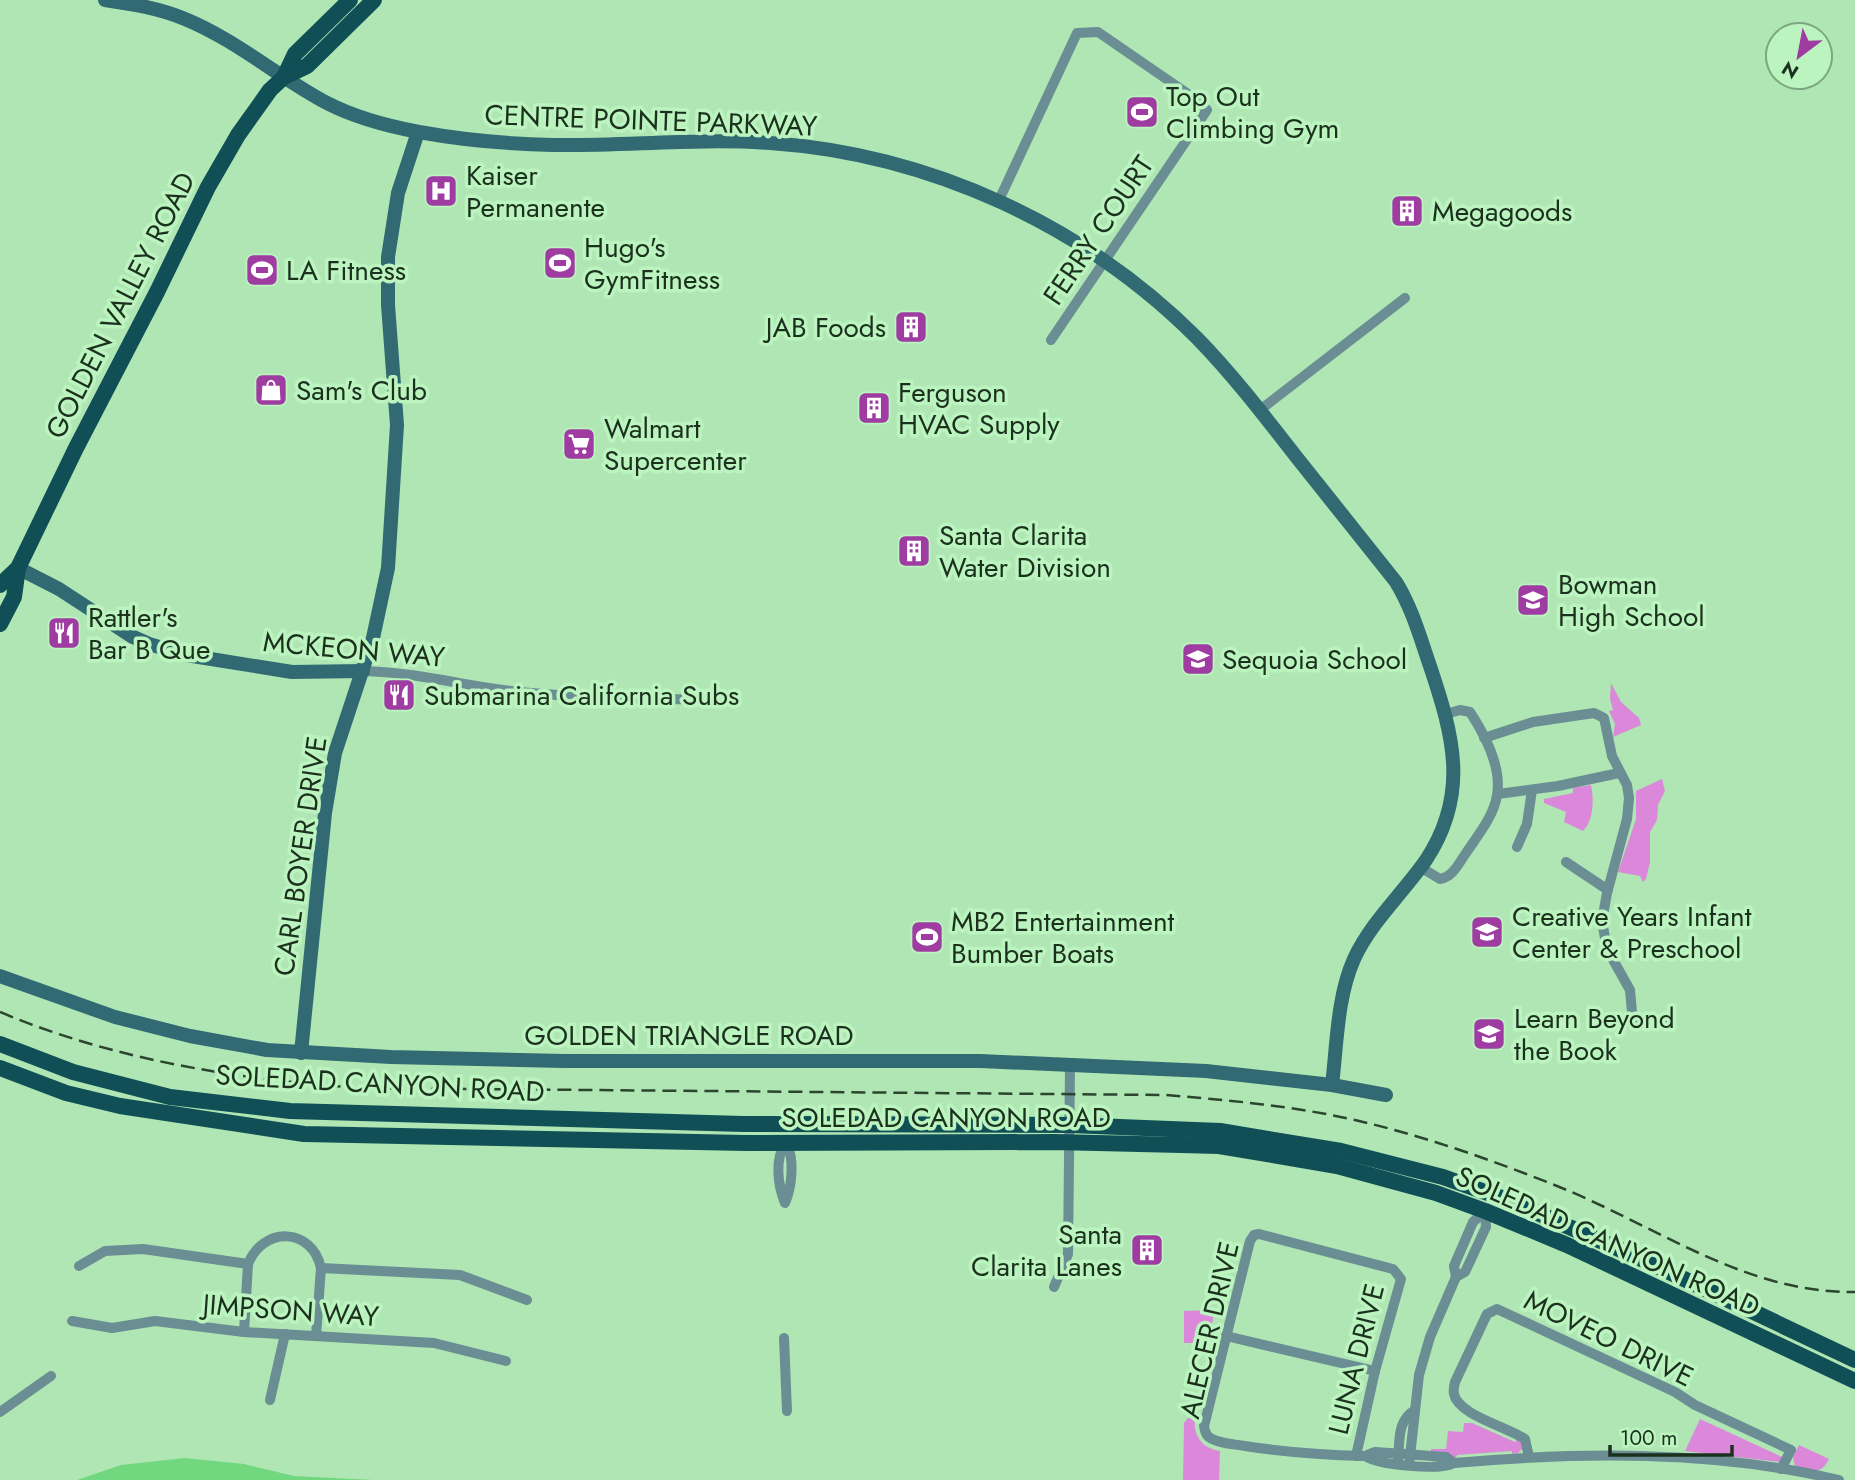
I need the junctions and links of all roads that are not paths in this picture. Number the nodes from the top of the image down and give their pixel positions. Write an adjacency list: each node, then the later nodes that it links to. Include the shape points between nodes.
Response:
1 (105, 0): 4 (street, CENTRE POINTE PARKWAY)
2 (350, 0): 5 (main road, GOLDEN VALLEY ROAD, via 295,54)
3 (374, 0): 5 (main road, GOLDEN VALLEY ROAD, via 307,66)
4 (154, 4): 5 (street, CENTRE POINTE PARKWAY, via 202,26)
5 (284, 77): 6 (street, CENTRE POINTE PARKWAY, via 344,111); 12 (main road, GOLDEN VALLEY ROAD, via 238,135 208,187)
6 (418, 132): 7 (street, CENTRE POINTE PARKWAY, via 539,145 718,141 805,146 904,166); 15 (street, CARL BOYER DRIVE, via 398,193 390,241 387,297 397,449 386,585)
7 (999, 200): 8 (street, CENTRE POINTE PARKWAY); 8 (street, FERRY COURT, via 1077,33 1098,32 1207,110)
8 (1104, 260): 10 (street, FERRY COURT); 11 (street, CENTRE POINTE PARKWAY, via 1196,338)
9 (1405, 298): 11 (street)
10 (1051, 340)
11 (1260, 411): 17 (street, CENTRE POINTE PARKWAY, via 1404,595)
12 (18, 568): 13 (main road, GOLDEN VALLEY ROAD); 14 (main road, GOLDEN VALLEY ROAD, via 14,597); 15 (street, MCKEON WAY, via 131,636 173,651 292,671)
13 (0, 585)
14 (0, 624)
15 (363, 671): 16 (street, MCKEON WAY, via 515,691 657,701); 31 (street, CARL BOYER DRIVE, via 335,753 325,813)
16 (709, 699)
17 (1446, 714): 18 (street, via 1470,712); 24 (street, CENTRE POINTE PARKWAY, via 1453,755 1451,797 1441,830)
18 (1484, 738): 19 (street, via 1533,722 1594,712 1606,723); 21 (street, via 1493,758)
19 (1619, 773): 20 (street); 25 (street, via 1629,798)
20 (1532, 790): 21 (street); 22 (street, via 1527,824)
21 (1498, 794): 24 (street, via 1484,826 1451,875 1440,879)
22 (1517, 847)
23 (1566, 862): 25 (street)
24 (1420, 867): 34 (street, CENTRE POINTE PARKWAY, via 1363,943 1349,970)
25 (1608, 890): 29 (street, via 1603,932 1607,949 1630,990)
26 (0, 976): 31 (street, GOLDEN TRIANGLE ROAD, via 152,1027 228,1044)
27 (1664, 1022): 29 (street)
28 (1605, 1023): 29 (street)
29 (1633, 1023)
30 (0, 1044): 36 (main road, SOLEDAD CANYON ROAD, via 73,1072)
31 (301, 1052): 32 (street, GOLDEN TRIANGLE ROAD, via 550,1061 980,1061)
32 (1070, 1066): 34 (street, GOLDEN TRIANGLE ROAD, via 1206,1072); 41 (street)
33 (0, 1068): 40 (main road, SOLEDAD CANYON ROAD, via 66,1093 120,1106)
34 (1332, 1085): 35 (street, GOLDEN TRIANGLE ROAD)
35 (1386, 1095)
36 (170, 1097): 37 (main road, SOLEDAD CANYON ROAD, via 290,1111); 40 (main road)
37 (358, 1113): 38 (main road, SOLEDAD CANYON ROAD); 40 (main road)
38 (629, 1121): 39 (main road, SOLEDAD CANYON ROAD); 42 (main road, via 672,1128 769,1132)
39 (874, 1124): 41 (main road, SOLEDAD CANYON ROAD); 42 (main road, via 856,1131 799,1131)
40 (298, 1131): 42 (main road, SOLEDAD CANYON ROAD)
41 (1070, 1134): 42 (main road, SOLEDAD CANYON ROAD); 43 (main road, SOLEDAD CANYON ROAD, via 1220,1131 1341,1151 1443,1177); 44 (main road, SOLEDAD CANYON ROAD, via 1219,1146 1337,1166); 49 (street, via 1069,1254)
42 (786, 1143): 42 (street, via 780,1150 779,1189 785,1203 790,1191)
43 (1492, 1195): 44 (main road); 57 (main road, SOLEDAD CANYON ROAD)
44 (1485, 1211): 61 (main road, SOLEDAD CANYON ROAD, via 1625,1271); 67 (street, via 1473,1222 1430,1337 1415,1409 1402,1423)
45 (248, 1264): 46 (street, via 143,1249 105,1251); 47 (street, via 259,1246 288,1236 310,1247); 52 (street)
46 (79, 1266)
47 (321, 1268): 50 (street, via 460,1275); 54 (street)
48 (1398, 1274): 55 (street, ALECER DRIVE, via 1393,1269 1254,1235); 59 (street, LUNA DRIVE, via 1401,1279)
49 (1054, 1287)
50 (527, 1300)
51 (72, 1321): 52 (street, JIMPSON WAY, via 112,1328 155,1321)
52 (244, 1332): 53 (street, JIMPSON WAY)
53 (285, 1334): 54 (street, JIMPSON WAY); 62 (street)
54 (316, 1336): 58 (street, JIMPSON WAY, via 434,1343)
55 (1226, 1336): 59 (street); 65 (street, ALECER DRIVE, via 1204,1426 1208,1436 1250,1447)
56 (784, 1338): 63 (street)
57 (1855, 1360)
58 (506, 1361)
59 (1376, 1371): 65 (street, LUNA DRIVE)
60 (51, 1376): 64 (street)
61 (1855, 1381)
62 (270, 1400)
63 (787, 1411)
64 (0, 1412)
65 (1360, 1456): 67 (street, via 1375,1452)
66 (1529, 1457): 67 (street, via 1448,1466); 68 (street, via 1658,1457); 68 (street, MOVEO DRIVE, via 1525,1439 1471,1413 1454,1395 1455,1382 1493,1309 1791,1450)
67 (1404, 1459)
68 (1782, 1469): 69 (street)
69 (1839, 1480)

